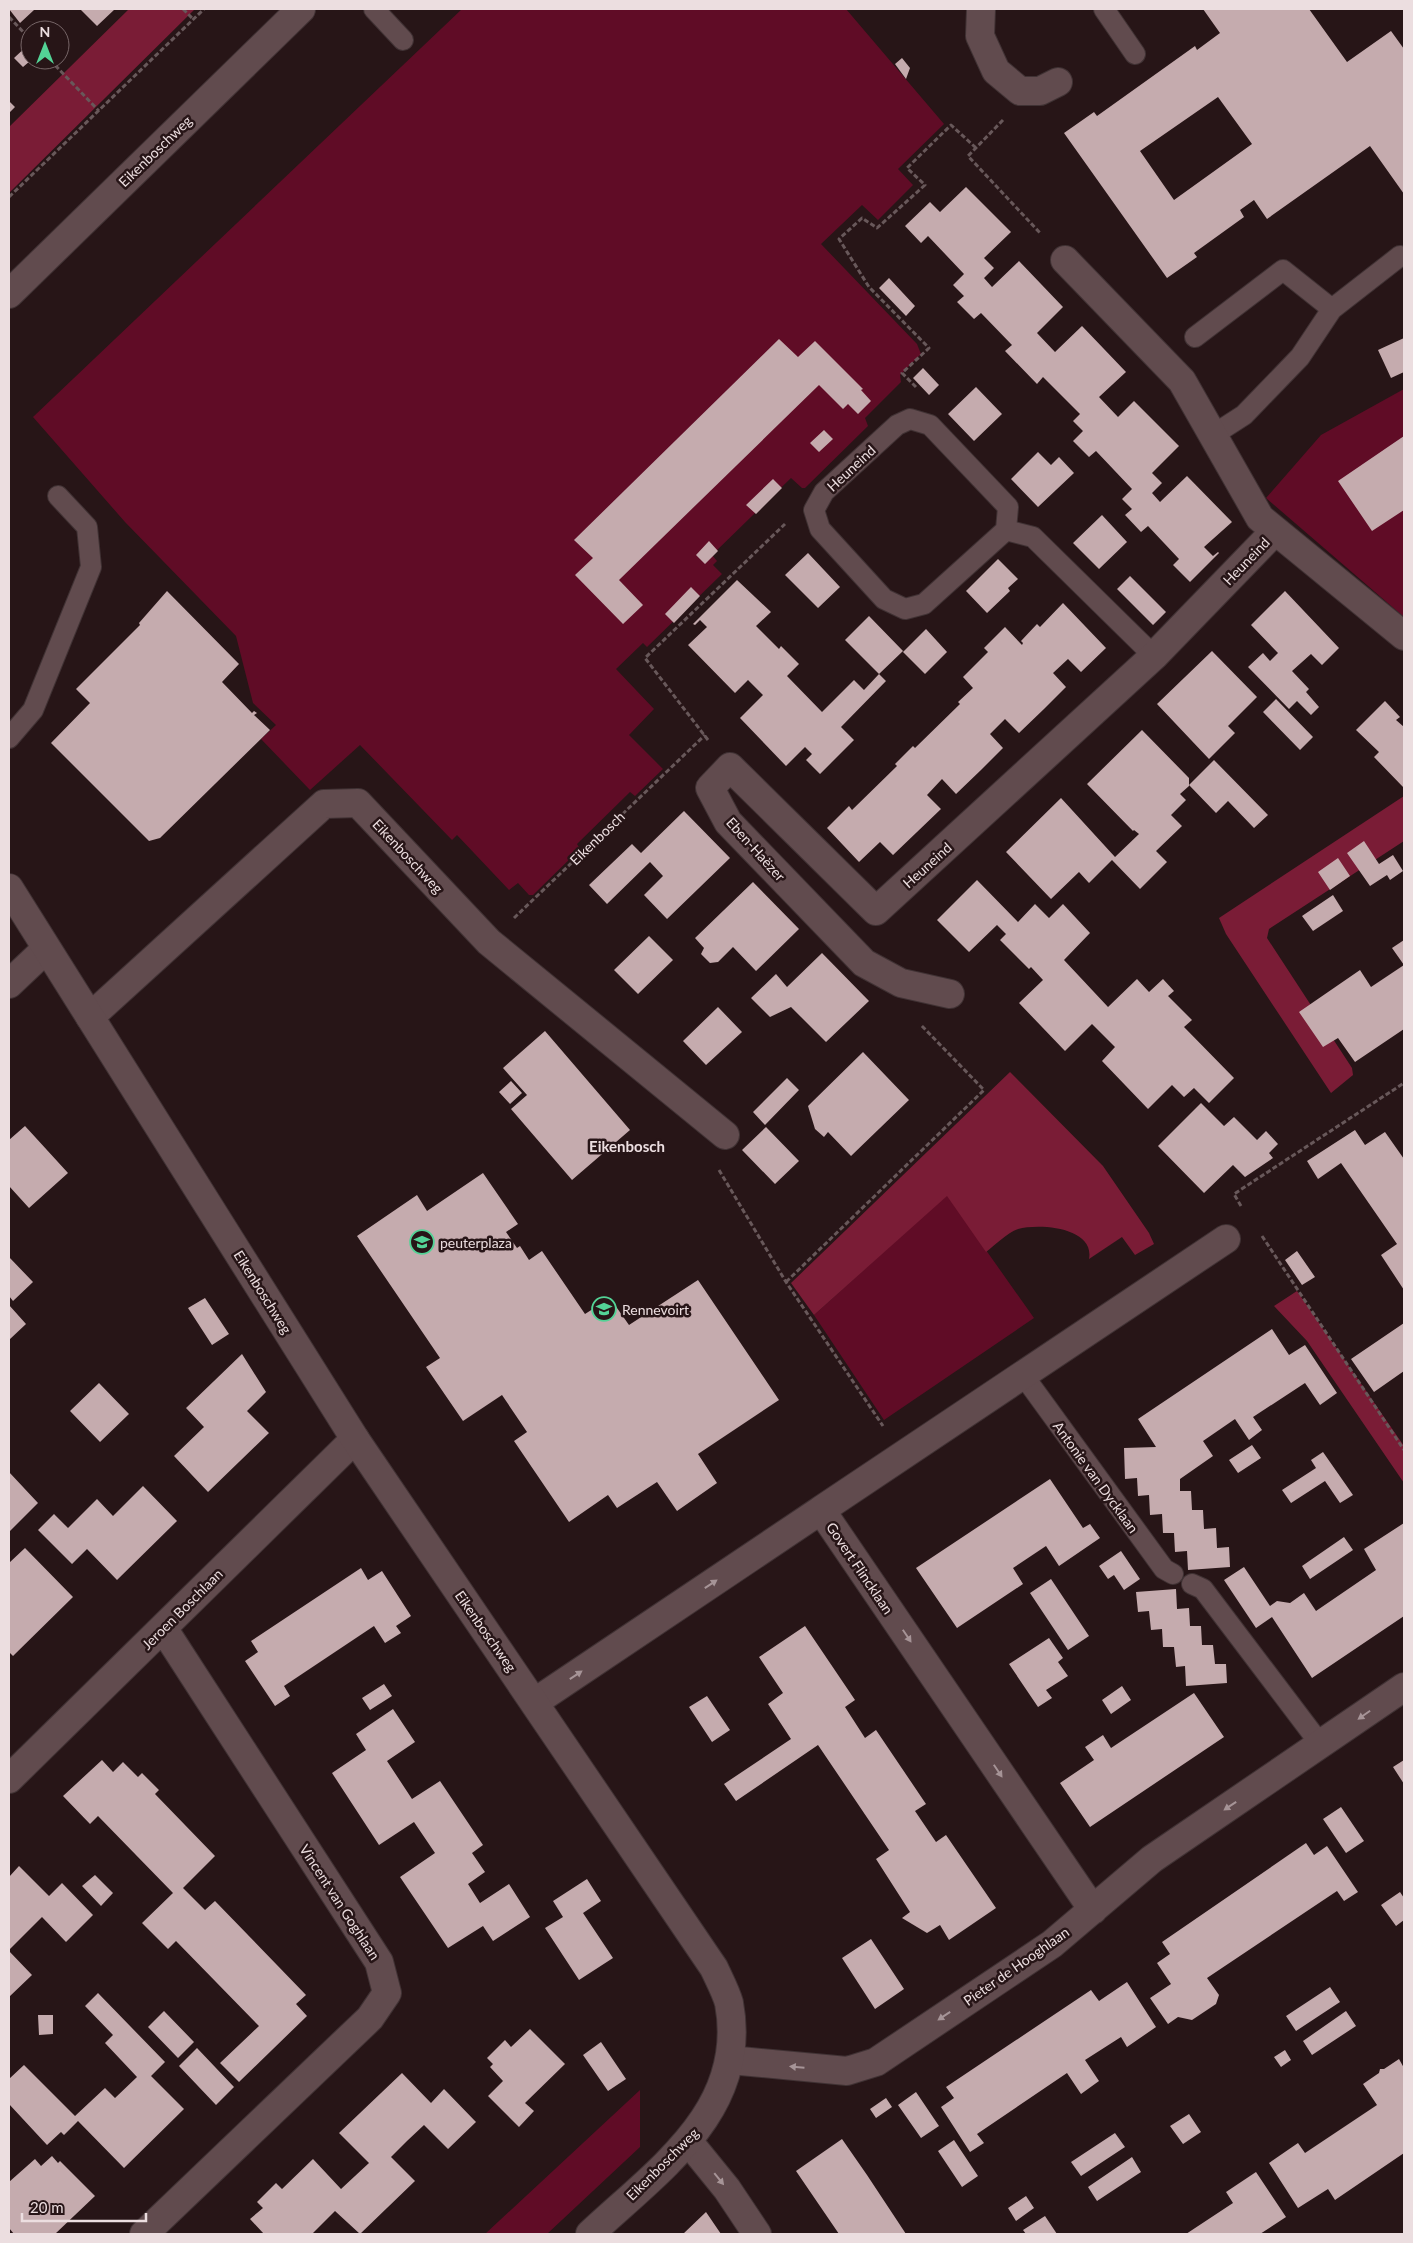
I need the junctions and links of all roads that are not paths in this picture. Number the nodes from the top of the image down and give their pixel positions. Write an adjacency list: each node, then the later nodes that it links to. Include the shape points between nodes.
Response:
1 (301, 9): 10 (street, Eikenboschweg)
2 (374, 9): 5 (lane)
3 (980, 9): 7 (street, via 980,36 996,71 1020,91 1040,91)
4 (1104, 9): 6 (lane)
5 (403, 40)
6 (1135, 54)
7 (1058, 82)
8 (1400, 256): 11 (lane)
9 (1065, 260): 13 (street, Heuneind, via 1182,382)
10 (9, 294)
11 (1332, 309): 12 (lane, via 1283,270); 13 (lane, via 1300,357 1244,415)
12 (1194, 337)
13 (1213, 435): 16 (street, Heuneind, via 1260,518)
14 (58, 496): 19 (lane, via 87,526 91,567 33,710)
15 (1006, 530): 15 (lane, Heuneind, via 1008,506 930,425 910,419 897,425 824,492 814,510 820,529 832,543 884,599 905,610 924,604); 18 (lane, via 1033,537)
16 (1276, 531): 17 (street, Heuneind); 18 (street, Heuneind)
17 (1404, 636)
18 (1154, 656): 20 (street, Heuneind, via 876,911)
19 (9, 738)
20 (730, 767): 24 (street, Eben-Haëzer, via 710,788 728,822 864,963 901,983)
21 (9, 888): 22 (street, Eikenboschweg)
22 (46, 949): 23 (street); 25 (street, Eikenboschweg)
23 (9, 984)
24 (950, 994)
25 (90, 1017): 26 (street, Eikenboschweg, via 324,804 358,803 489,942); 29 (street, Eikenboschweg)
26 (725, 1135)
27 (1226, 1239): 28 (street)
28 (1023, 1375): 30 (street); 31 (lane, Antonie van Dycklaan, via 1164,1569)
29 (355, 1438): 33 (street, Jeroen Boschlaan); 35 (street, Eikenboschweg)
30 (821, 1510): 35 (street, Govert Flincklaan, one-way to 30); 38 (street, Govert Flincklaan, one-way to 38)
31 (1174, 1574)
32 (1192, 1584): 36 (lane, via 1203,1589)
33 (163, 1628): 37 (street, Jeroen Boschlaan); 41 (street, Vincent van Goghlaan, via 379,1962 387,1993 370,2018)
34 (1404, 1687): 36 (street, Pieter de Hooghlaan, one-way to 36)
35 (535, 1702): 39 (street, Eikenboschweg, via 714,1968 728,2002 732,2035)
36 (1321, 1745): 38 (street, Pieter de Hooghlaan, one-way to 38, via 1152,1859)
37 (9, 1779)
38 (1092, 1910): 39 (street, Pieter de Hooghlaan, one-way to 39, via 1052,1944 876,2062 847,2071)
39 (730, 2060): 40 (street, Eikenboschweg, via 715,2105)
40 (688, 2141): 42 (street, Eikenboschweg); 43 (street, one-way to 43, via 727,2189)
41 (144, 2234)
42 (590, 2234)
43 (757, 2234)

